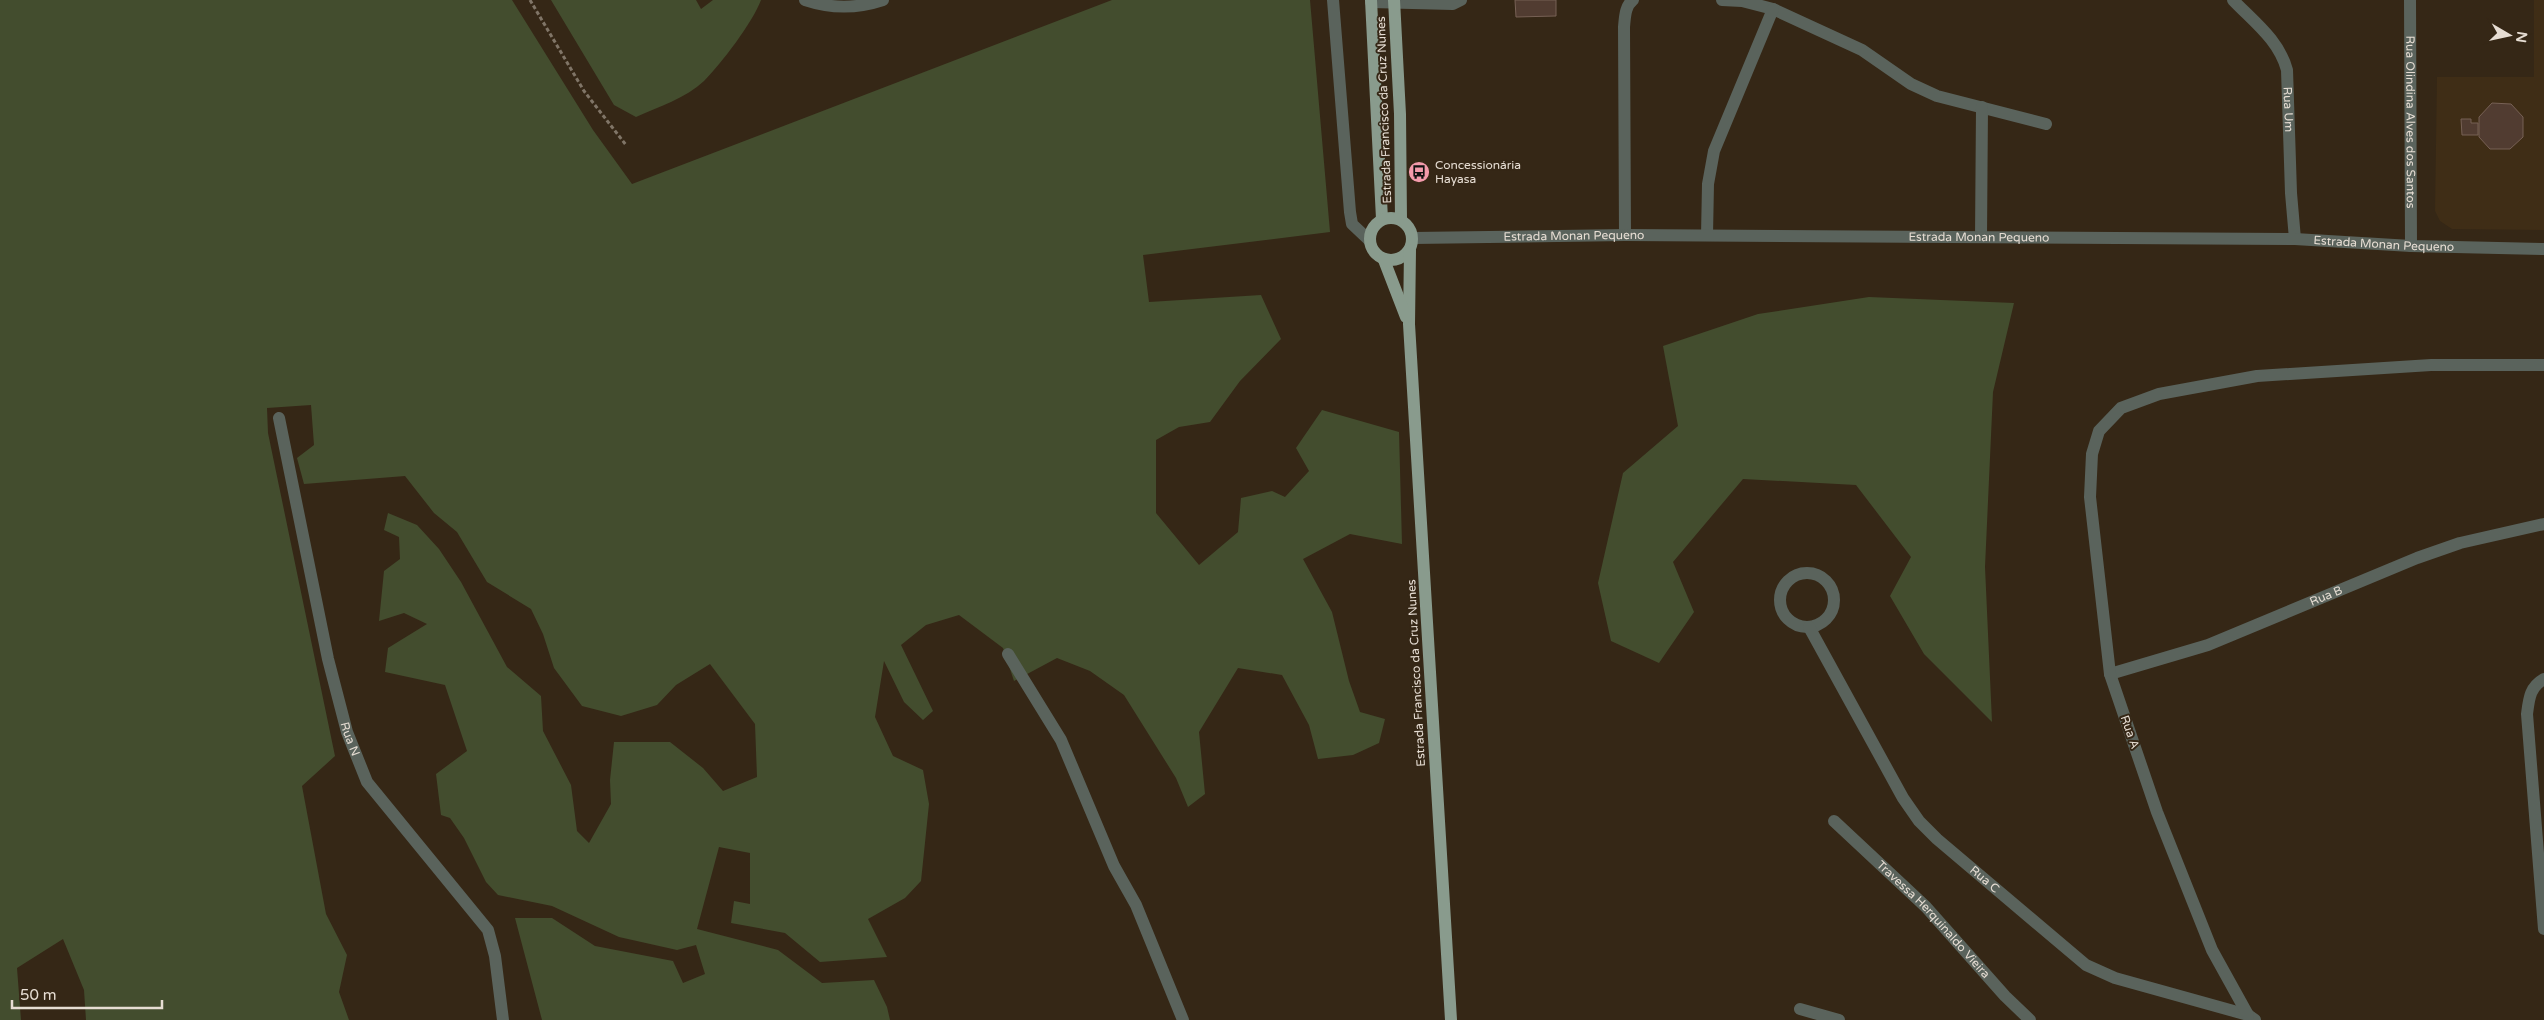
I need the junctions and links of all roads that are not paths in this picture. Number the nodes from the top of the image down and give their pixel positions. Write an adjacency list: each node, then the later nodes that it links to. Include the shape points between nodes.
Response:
1 (805, 0): 2 (street, via 838,8)
2 (883, 0)
3 (1333, 0): 20 (street, via 1350,212 1352,224)
4 (1461, 0): 10 (street, via 1453,4)
5 (1633, 0): 16 (street, via 1625,13 1624,26)
6 (1722, 0): 11 (street)
7 (2233, 0): 19 (street, Rua Um, via 2283,54 2287,70)
8 (2410, 0): 22 (street, Rua Olindina Alves dos Santos)
9 (1371, 1): 10 (street); 14 (main road, Estrada Francisco da Cruz Nunes)
10 (1394, 1): 15 (main road, Estrada Francisco da Cruz Nunes)
11 (1773, 9): 12 (street, via 1862,50 1911,84 1937,96); 17 (street, via 1714,151 1708,184)
12 (1982, 107): 13 (street); 18 (street)
13 (2046, 124)
14 (1382, 220): 15 (main road); 20 (main road, via 1373,228)
15 (1401, 220): 21 (main road, via 1409,227)
16 (1625, 235): 17 (street, Estrada Monan Pequeno); 21 (street, Estrada Monan Pequeno)
17 (1707, 235): 18 (street, Estrada Monan Pequeno)
18 (1982, 237): 19 (street, Estrada Monan Pequeno)
19 (2295, 239): 22 (street, Estrada Monan Pequeno)
20 (1370, 241): 24 (main road, via 1374,252)
21 (1411, 244): 24 (main road, via 1398,260); 25 (main road, Estrada Francisco da Cruz Nunes)
22 (2411, 246): 23 (street, Estrada Monan Pequeno)
23 (2544, 248)
24 (1384, 260): 25 (main road, Estrada Francisco da Cruz Nunes)
25 (1409, 324): 39 (main road, Estrada Francisco da Cruz Nunes)
26 (2544, 365): 31 (street, Rua A, via 2430,365 2257,376 2158,394 2121,408 2099,431 2092,454 2090,497)
27 (279, 418): 37 (street, Rua N, via 328,659 347,732 367,782 488,930 495,956)
28 (2544, 524): 31 (street, Rua B, via 2460,543 2208,645)
29 (1809, 627): 29 (street, via 1826,618 1834,601 1831,588 1823,578 1811,573 1798,574 1787,581 1781,592 1780,605 1786,617 1796,625); 36 (street, Rua C, via 1903,798 1937,839 2086,965 2115,978)
30 (1008, 654): 38 (street, via 1061,740 1114,866 1136,905)
31 (2110, 674): 36 (street, Rua A, via 2157,812 2209,941)
32 (2544, 679): 34 (street, via 2535,685 2528,698 2527,714)
33 (1834, 820): 41 (street, Travessa Herquinaldo Vieira, via 1926,906)
34 (2544, 930)
35 (1800, 1009): 40 (street)
36 (2251, 1017)
37 (503, 1020)
38 (1183, 1020)
39 (1451, 1020)
40 (1839, 1020)
41 (2030, 1020)

